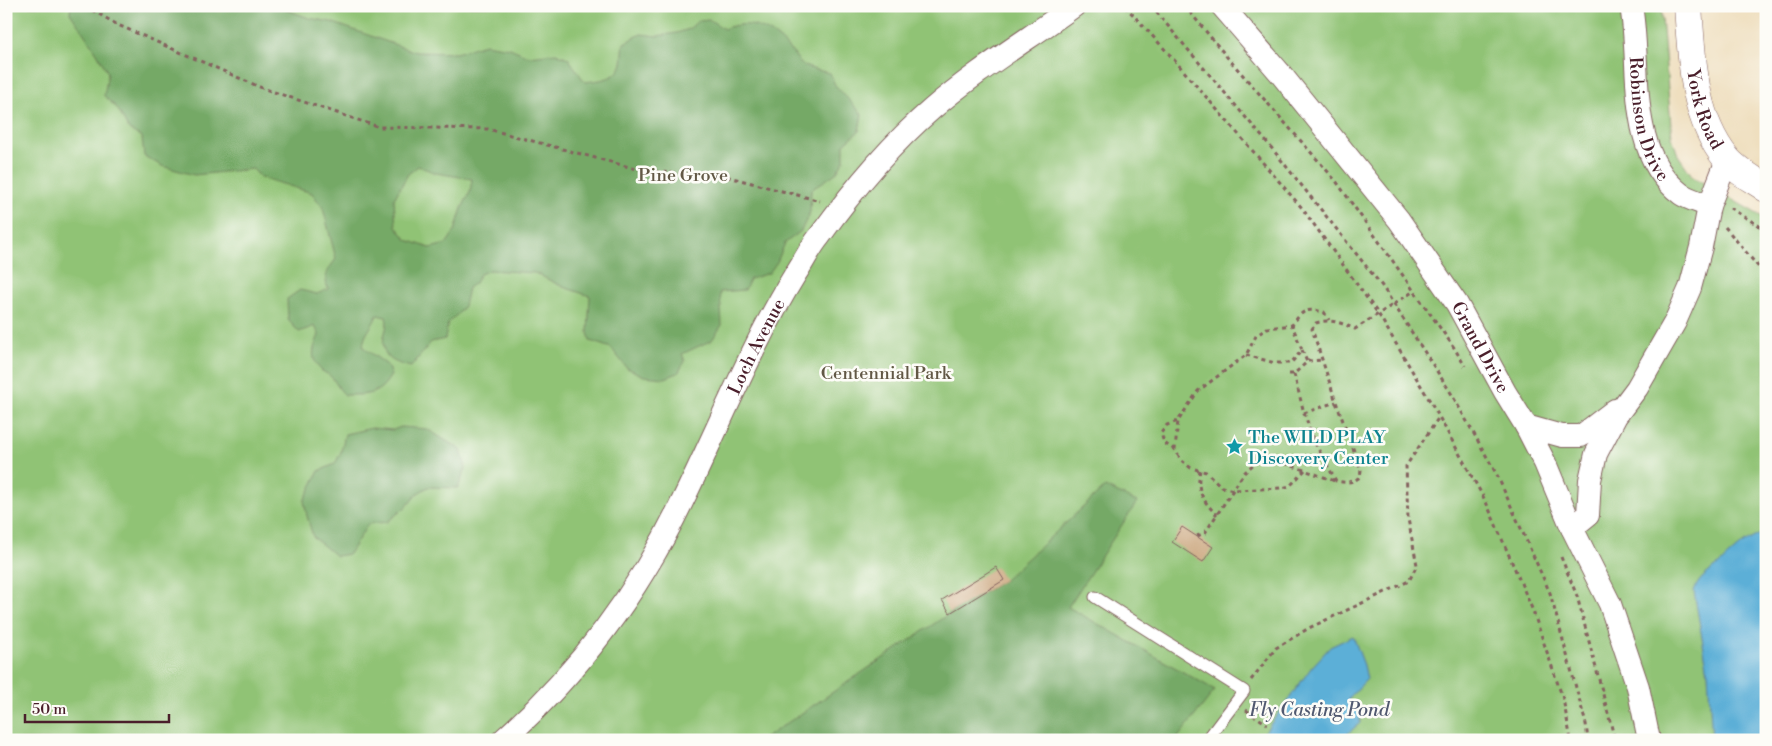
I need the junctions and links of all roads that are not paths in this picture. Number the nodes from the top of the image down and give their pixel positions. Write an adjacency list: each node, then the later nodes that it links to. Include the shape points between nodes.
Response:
1 (1074, 6): 12 (street, Loch Avenue, via 933,108 893,146 842,206 773,311 681,505 645,570 605,630 571,672)
2 (1222, 6): 9 (street, Grand Drive, via 1400,220 1457,304)
3 (1631, 6): 7 (street, Robinson Drive, via 1640,114 1651,156 1665,178 1681,194)
4 (1688, 6): 5 (main road, York Road, via 1698,98 1710,135)
5 (1727, 160): 6 (main road, York Road); 7 (street)
6 (1766, 188)
7 (1709, 206): 8 (street, via 1690,288 1675,322)
8 (1637, 388): 9 (street, via 1613,413 1581,436 1562,436); 10 (street, via 1616,416 1596,454 1590,480 1588,515)
9 (1526, 426): 10 (street, Grand Drive)
10 (1572, 528): 14 (street, Grand Drive, via 1610,604 1638,687)
11 (1095, 597): 13 (lane, via 1244,691)
12 (503, 740)
13 (1207, 740)
14 (1649, 740)

